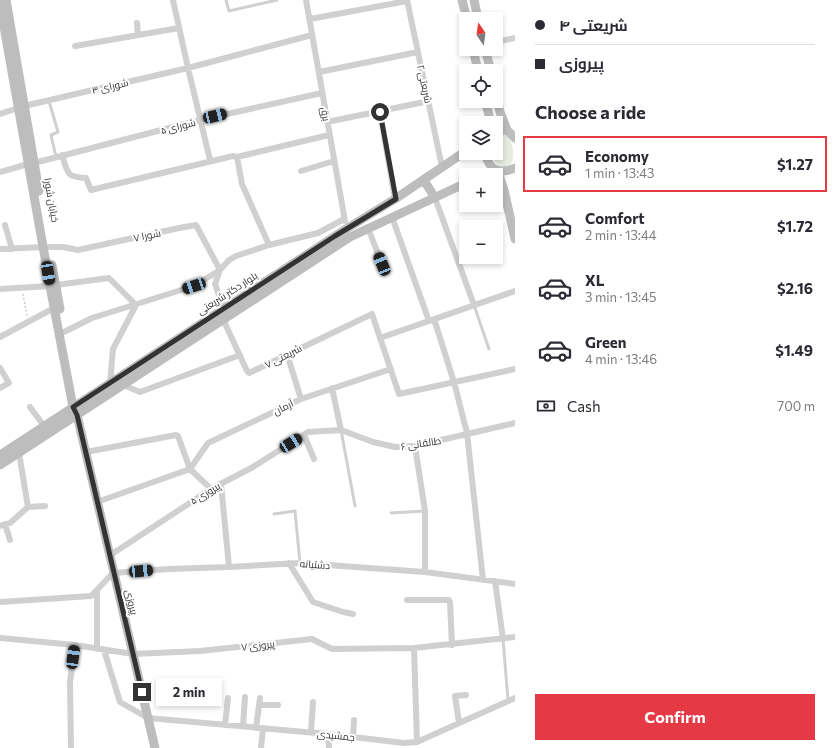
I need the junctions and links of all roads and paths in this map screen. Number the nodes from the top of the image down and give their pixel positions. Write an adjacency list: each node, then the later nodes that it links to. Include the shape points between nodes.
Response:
1 (6, 0): 26 (street, خیابان شورا)
2 (173, 0): 14 (street)
3 (226, 0): 4 (lane, via 229,11)
4 (277, 0)
5 (306, 0): 12 (street, برق)
6 (407, 0): 12 (street); 20 (street, شریعتی ۲)
7 (462, 0): 10 (street)
8 (474, 0): 11 (street)
9 (0, 4): 26 (street, خیابان شورا)
10 (465, 12)
11 (477, 12)
12 (310, 19): 16 (street, برق)
13 (137, 23): 15 (street)
14 (179, 28): 15 (street); 21 (street)
15 (138, 35): 19 (street)
16 (312, 35): 21 (street, شورای ۳); 22 (street, برق)
17 (515, 38): 18 (street)
18 (503, 41)
19 (75, 46)
20 (418, 52): 22 (street); 25 (street, شریعتی ۲)
21 (188, 68): 24 (street, شورای ۳); 30 (street)
22 (318, 72): 23 (street, برق)
23 (322, 93): 30 (street, شورای ۵); 31 (street, برق)
24 (49, 100): 26 (street, شورای ۳); 34 (lane, via 58,132 51,135)
25 (429, 101): 28 (street); 41 (street, شریعتی ۲)
26 (21, 107): 29 (street, شورای ۳); 40 (street, خیابان شورا)
27 (499, 108): 32 (street)
28 (380, 112): 31 (street); 51 (street)
29 (0, 114)
30 (200, 120): 34 (street, شورای ۵); 37 (street)
31 (327, 122): 33 (street, برق)
32 (512, 133)
33 (329, 135): 36 (street); 39 (street, برق)
34 (59, 156): 37 (street, via 68,174 74,178 86,178 91,190); 40 (street, شورای ۵)
35 (459, 156): 41 (street, بلوار دکتر شریعتی)
36 (237, 157): 37 (street); 60 (street, via 242,184)
37 (210, 160)
38 (487, 160): 42 (street)
39 (334, 161): 44 (street); 53 (street, برق)
40 (31, 163): 45 (street, شورای ۵); 61 (street, خیابان شورا)
41 (442, 168): 47 (street, بلوار دکتر شریعتی)
42 (494, 168)
43 (515, 168): 46 (street)
44 (301, 171)
45 (0, 172)
46 (503, 172)
47 (422, 181): 50 (street); 51 (street, بلوار دکتر شریعتی)
48 (459, 186): 50 (street, بلوار دکتر شریعتی)
49 (503, 188): 58 (street)
50 (435, 198): 52 (street, بلوار دکتر شریعتی); 71 (street)
51 (396, 199): 56 (street, بلوار دکتر شریعتی)
52 (392, 217): 55 (street, بلوار دکتر شریعتی); 75 (street)
53 (344, 219): 56 (street, برق); 57 (street)
54 (5, 225): 63 (street)
55 (368, 228): 64 (street); 74 (street, بلوار دکتر شریعتی)
56 (346, 229): 59 (street, بلوار دکتر شریعتی)
57 (318, 233): 59 (street); 60 (street)
58 (515, 239)
59 (324, 243): 73 (street, بلوار دکتر شریعتی)
60 (269, 245): 65 (street, via 236,256)
61 (46, 247): 63 (street); 65 (street, شورا ۷, via 78,250 196,225); 66 (street, خیابان شورا)
62 (0, 249): 63 (street)
63 (12, 249)
64 (382, 264)
65 (220, 270): 70 (street, via 194,286); 73 (street, via 215,284)
66 (53, 286): 67 (street); 70 (street, via 109,278); 72 (street, خیابان شورا); 77 (street, خیابان شورا)
67 (22, 288): 68 (street); 76 (path)
68 (0, 289)
69 (515, 291): 71 (street)
70 (136, 305): 77 (street, via 92,318); 88 (street, via 112,349)
71 (474, 305): 75 (street); 80 (lane)
72 (54, 308): 76 (street); 94 (street, خیابان شورا)
73 (224, 309): 83 (street, بلوار دکتر شریعتی)
74 (223, 319): 82 (street, شریعتی ۷); 83 (street, بلوار دکتر شریعتی)
75 (432, 320): 79 (street); 87 (street)
76 (28, 322): 78 (street)
77 (64, 332): 94 (street, خیابان شورا)
78 (0, 337)
79 (380, 338): 81 (street, شریعتی ۷, via 372,314); 85 (street)
80 (489, 349)
81 (287, 354): 82 (street, شریعتی ۷, via 249,373); 92 (street)
82 (240, 356): 89 (street, via 140,392)
83 (144, 366): 88 (street, بلوار دکتر شریعتی); 89 (street, بلوار دکتر شریعتی)
84 (0, 368): 90 (street, via 9,383)
85 (390, 369): 87 (street, via 399,394); 91 (street, آرمان)
86 (515, 369): 87 (street)
87 (454, 382): 98 (street)
88 (110, 383): 94 (street, بلوار دکتر شریعتی)
89 (123, 385): 94 (street, بلوار دکتر شریعتی)
90 (0, 388)
91 (332, 388): 92 (street, آرمان); 97 (street)
92 (301, 398): 106 (street, آرمان, via 208,443)
93 (30, 407): 96 (street)
94 (76, 408): 96 (street, بلوار دکتر شریعتی); 101 (street, پیروزی); 102 (street, بلوار دکتر شریعتی)
95 (515, 423): 98 (street, طالقانی ۶)
96 (44, 426): 103 (street, بلوار دکتر شریعتی)
97 (340, 430): 99 (street, طالقانی ۶, via 308,432); 100 (street, طالقانی ۶, via 395,447); 111 (lane)
98 (467, 434): 100 (street, طالقانی ۶); 124 (street)
99 (304, 435): 104 (street); 107 (street, پیروزی ۵)
100 (415, 446): 113 (street)
101 (86, 452): 106 (street, via 176,434); 109 (street, پیروزی)
102 (19, 453): 105 (street, بلوار دکتر شریعتی); 112 (street)
103 (0, 455)
104 (314, 459)
105 (0, 465)
106 (190, 469): 108 (street); 109 (street)
107 (221, 484): 108 (street, پیروزی ۵); 121 (street)
108 (211, 489): 118 (street, پیروزی ۵)
109 (97, 502): 118 (street, پیروزی)
110 (45, 506): 112 (street)
111 (355, 506)
112 (28, 507): 116 (street, via 10,523)
113 (425, 511): 114 (lane); 122 (street)
114 (391, 513)
115 (274, 514): 120 (lane, via 295,511)
116 (3, 525): 117 (street)
117 (10, 540)
118 (109, 556): 123 (street, پیروزی)
119 (289, 563): 120 (street, دشتیانه); 121 (street, دشتیانه); 130 (street, via 313,602)
120 (300, 563): 122 (street, دشتیانه)
121 (229, 567): 123 (street, دشتیانه)
122 (425, 572): 124 (street, دشتیانه)
123 (113, 573): 127 (street); 139 (street, پیروزی)
124 (483, 580): 125 (street, دشتیانه)
125 (495, 581): 126 (street, دشتیانه); 133 (street)
126 (515, 584)
127 (96, 590): 129 (street, via 91,596); 137 (street)
128 (408, 600): 134 (street, via 449,600)
129 (0, 602)
130 (353, 614)
131 (515, 637): 133 (street, پیروزی ۷)
132 (0, 638): 135 (street, پیروزی ۷)
133 (503, 639): 134 (street, پیروزی ۷); 145 (lane)
134 (452, 644): 136 (street, پیروزی ۷)
135 (75, 645): 137 (street, پیروزی ۷); 159 (street, via 70,682)
136 (414, 648): 139 (street, پیروزی ۷, via 332,649 312,639 200,651); 158 (street)
137 (97, 649): 138 (street, پیروزی ۷)
138 (104, 650): 139 (street, پیروزی ۷); 149 (street, via 120,702)
139 (133, 654): 149 (street, پیروزی)
140 (466, 695): 151 (street, via 455,696)
141 (245, 697): 153 (street)
142 (228, 698): 152 (street)
143 (260, 698): 148 (street)
144 (515, 698): 145 (street, جمشیدی)
145 (508, 700): 151 (street, جمشیدی)
146 (313, 702): 155 (street)
147 (278, 705): 148 (street)
148 (259, 706): 154 (street)
149 (148, 718): 152 (street, جمشیدی); 160 (street, پیروزی)
150 (354, 720): 157 (street)
151 (459, 723): 158 (street, جمشیدی)
152 (225, 725): 153 (street, جمشیدی)
153 (243, 726): 154 (street, جمشیدی)
154 (259, 728): 155 (street, جمشیدی); 161 (street)
155 (311, 732): 156 (street, جمشیدی)
156 (328, 734): 157 (street, جمشیدی); 162 (street)
157 (353, 737): 158 (street, جمشیدی, via 404,743)
158 (417, 742)
159 (71, 748)
160 (155, 748)
161 (261, 748)
162 (329, 748)

